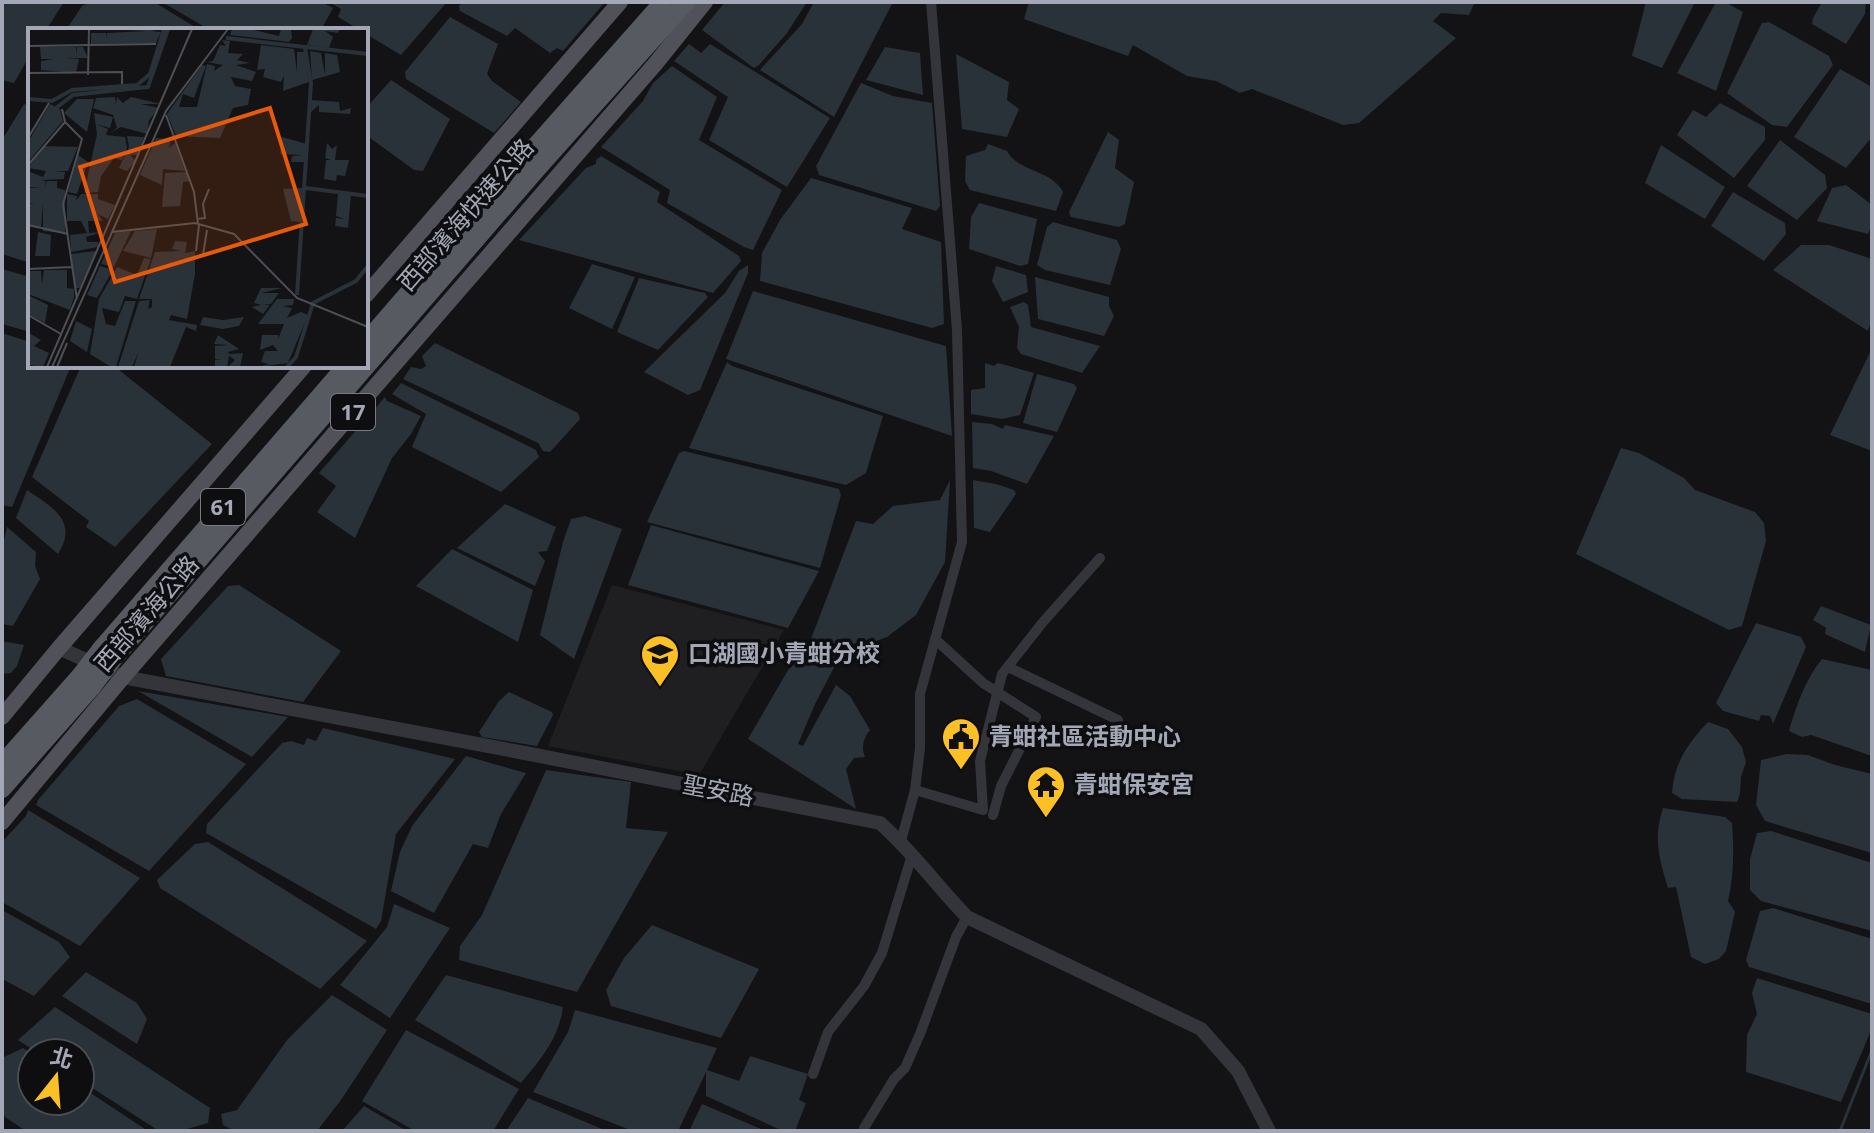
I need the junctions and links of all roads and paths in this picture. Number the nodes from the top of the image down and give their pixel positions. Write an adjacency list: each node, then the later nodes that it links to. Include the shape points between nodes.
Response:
1 (620, 2): 7 (main road)
2 (663, 2): 6 (highway, 西部濱海快速公路 / 61)
3 (686, 2): 6 (highway, 西部濱海快速公路 / 61)
4 (705, 2): 18 (main road, 西部濱海公路 / 17)
5 (931, 2): 14 (street, via 957,330 962,542)
6 (530, 165): 8 (highway, 西部濱海快速公路 / 61); 9 (highway, 西部濱海快速公路 / 61)
7 (368, 293)
8 (368, 340)
9 (368, 353)
10 (302, 368): 15 (main road, 西部濱海公路)
11 (344, 368): 16 (highway, 西部濱海快速公路 / 61)
12 (355, 368): 16 (highway, 西部濱海快速公路 / 61)
13 (1100, 558): 17 (street)
14 (935, 639): 20 (street); 25 (street, via 920,694)
15 (59, 648): 18 (street, 聖安路); 21 (main road, 西部濱海公路)
16 (108, 654): 19 (highway, 西部濱海快速公路 / 61, bridge)
17 (1008, 667): 20 (street); 22 (street)
18 (123, 677): 27 (main road, 西部濱海公路 / 17); 28 (street, 聖安路, via 880,823)
19 (86, 681): 23 (highway, 西部濱海快速公路 / 61); 24 (highway, 西部濱海快速公路 / 61)
20 (997, 693): 25 (street, via 980,761 983,810); 26 (street, via 1036,717 1001,786)
21 (2, 717)
22 (1118, 720)
23 (2, 764)
24 (2, 789)
25 (915, 790): 28 (street)
26 (993, 815)
27 (2, 822)
28 (901, 841): 29 (street, 聖安路)
29 (912, 855): 30 (street, 聖安路); 31 (street, via 882,953 828,1032)
30 (967, 917): 32 (street, via 905,1068); 33 (street, 聖安路, via 1201,1029 1238,1071)
31 (813, 1074)
32 (864, 1128)
33 (1269, 1131)

